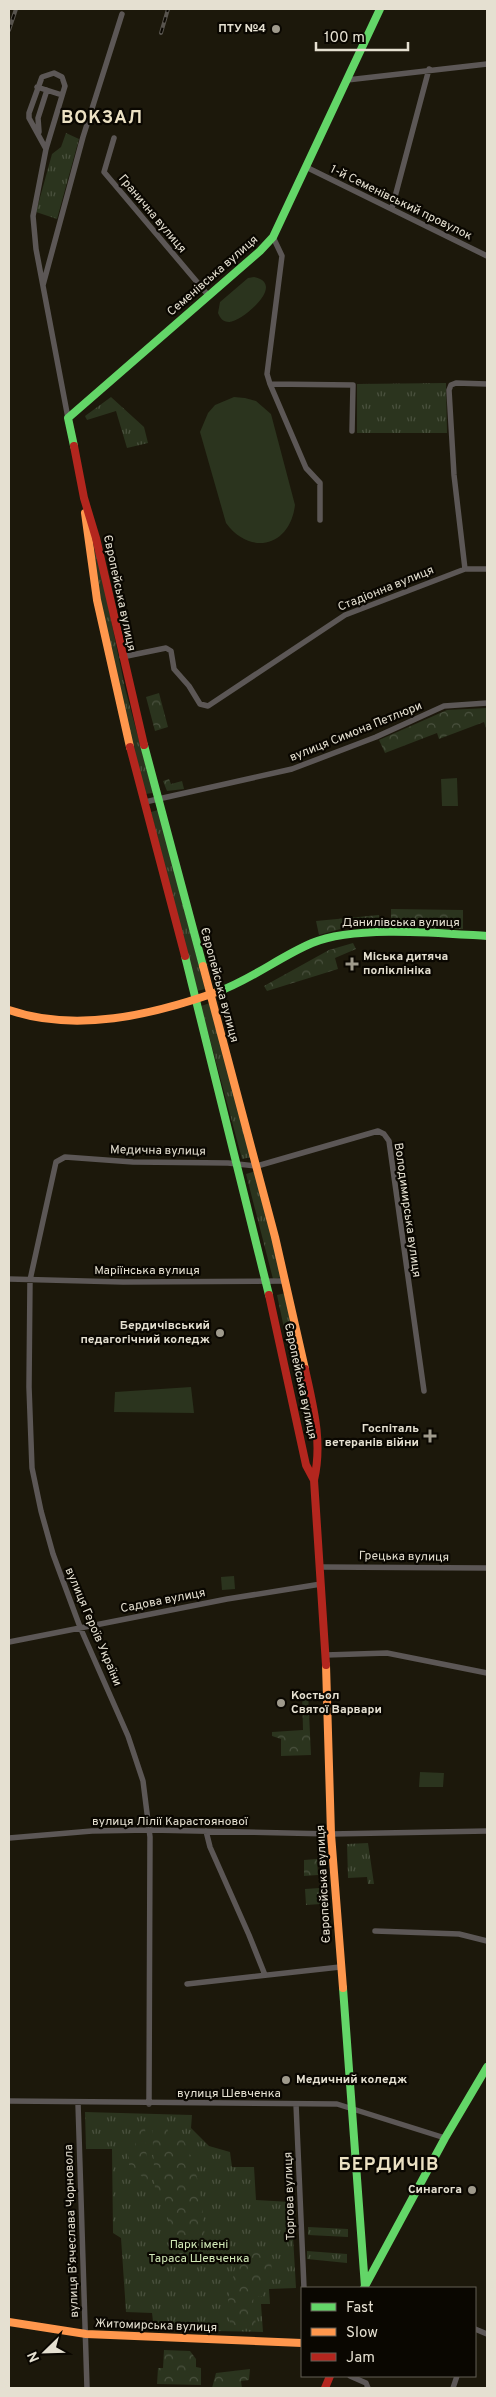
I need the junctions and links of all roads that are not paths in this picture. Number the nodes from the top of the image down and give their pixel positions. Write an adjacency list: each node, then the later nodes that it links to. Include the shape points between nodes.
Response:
1 (380, 9): 5 (street, Семенівська вулиця)
2 (122, 14): 16 (street, via 81,145)
3 (487, 64): 4 (street)
4 (429, 69): 5 (street); 13 (street)
5 (347, 80): 12 (street, Семенівська вулиця)
6 (37, 87): 7 (street); 8 (street, via 42,77 54,73 64,81); 9 (street, via 29,116)
7 (47, 90): 8 (street); 9 (street, via 38,118)
8 (62, 95): 11 (street, Європейська вулиця)
9 (40, 135): 11 (street)
10 (114, 138): 17 (street, Гранична вулиця, via 104,172)
11 (46, 149): 16 (street, Європейська вулиця, via 33,216)
12 (306, 167): 13 (street, 1-й Семенівський провулок); 14 (street, Семенівська вулиця)
13 (392, 208): 15 (street, 1-й Семенівський провулок)
14 (273, 237): 17 (street, Семенівська вулиця); 18 (street, via 282,256 267,374)
15 (487, 256)
16 (43, 287): 20 (street, Європейська вулиця)
17 (208, 295): 20 (street, Семенівська вулиця)
18 (270, 384): 21 (street, via 353,385); 23 (street, via 306,468 320,483)
19 (487, 384): 25 (street, via 456,383 449,390 454,475)
20 (68, 418): 22 (street, Європейська вулиця)
21 (352, 431)
22 (84, 498): 26 (street, Європейська вулиця); 29 (street, Європейська вулиця, via 86,538 94,584)
23 (320, 520)
24 (487, 568): 25 (street)
25 (465, 569): 26 (street, Стадіонна вулиця, via 345,615 208,706 200,704 174,668 166,648)
26 (122, 656): 28 (street, Європейська вулиця)
27 (487, 703): 28 (street, вулиця Симона Петлюри, via 444,706 300,767)
28 (158, 800): 29 (street, вулиця Симона Петлюри); 31 (street, Європейська вулиця)
29 (145, 802): 32 (street, Європейська вулиця)
30 (487, 936): 31 (street, Данилівська вулиця, via 334,935 312,943)
31 (210, 996): 32 (street, Данилівська вулиця); 36 (street, Європейська вулиця)
32 (196, 1000): 33 (street, Данилівська вулиця, via 64,1021); 35 (street, Європейська вулиця)
33 (9, 1010)
34 (59, 1159): 35 (street, Медична вулиця); 38 (street, вулиця Героїв України)
35 (240, 1163): 36 (street, Медична вулиця); 39 (street, Європейська вулиця)
36 (257, 1166): 40 (street, Європейська вулиця); 41 (street, Володимирська вулиця, via 378,1131 384,1134 389,1141)
37 (9, 1279): 38 (street, Маріїнська вулиця)
38 (30, 1280): 39 (street, Маріїнська вулиця); 46 (street, вулиця Героїв України, via 32,1468 52,1554)
39 (268, 1281): 40 (street, Маріїнська вулиця); 42 (street, Європейська вулиця, via 306,1465)
40 (286, 1281): 42 (street, Європейська вулиця, via 317,1426)
41 (424, 1392)
42 (314, 1480): 43 (street, Європейська вулиця)
43 (320, 1566): 44 (street, Грецька вулиця); 45 (street, Європейська вулиця)
44 (487, 1568)
45 (321, 1584): 46 (street, Садова вулиця); 48 (street, Європейська вулиця)
46 (80, 1627): 47 (street, Садова вулиця); 50 (street, вулиця Героїв України, via 128,1736 143,1781)
47 (9, 1642)
48 (326, 1655): 49 (street, via 387,1653); 53 (street, Європейська вулиця)
49 (487, 1673)
50 (150, 1830): 51 (street, вулиця Лілії Карастоянової); 54 (street, вулиця Лілії Карастоянової); 63 (street, вулиця Героїв України)
51 (206, 1831): 53 (street, вулиця Лілії Карастоянової); 58 (street)
52 (487, 1831): 53 (street, вулиця Лілії Карастоянової)
53 (331, 1834): 57 (street, Європейська вулиця)
54 (9, 1838)
55 (375, 1932): 56 (street, via 459,1934)
56 (487, 1941)
57 (340, 1967): 58 (street); 65 (street, Європейська вулиця)
58 (265, 1975): 59 (street)
59 (187, 1984)
60 (487, 2067): 66 (street)
61 (9, 2101): 62 (street, вулиця Шевченка)
62 (78, 2103): 63 (street, вулиця Шевченка); 71 (street, вулиця Вʼячеслава Чорновола)
63 (149, 2104): 64 (street, вулиця Шевченка)
64 (296, 2104): 65 (street, вулиця Шевченка); 67 (street, Торгова вулиця)
65 (351, 2107): 66 (street, вулиця Шевченка); 68 (street, Європейська вулиця)
66 (445, 2138): 69 (street)
67 (304, 2287)
68 (367, 2287)
69 (368, 2287)
70 (9, 2322): 71 (street, Житомирська вулиця)
71 (86, 2334): 72 (street, Житомирська вулиця); 74 (street, вулиця Вʼячеслава Чорновола)
72 (301, 2343)
73 (353, 2377): 75 (street, via 366,2382)
74 (87, 2388)
75 (368, 2388)

